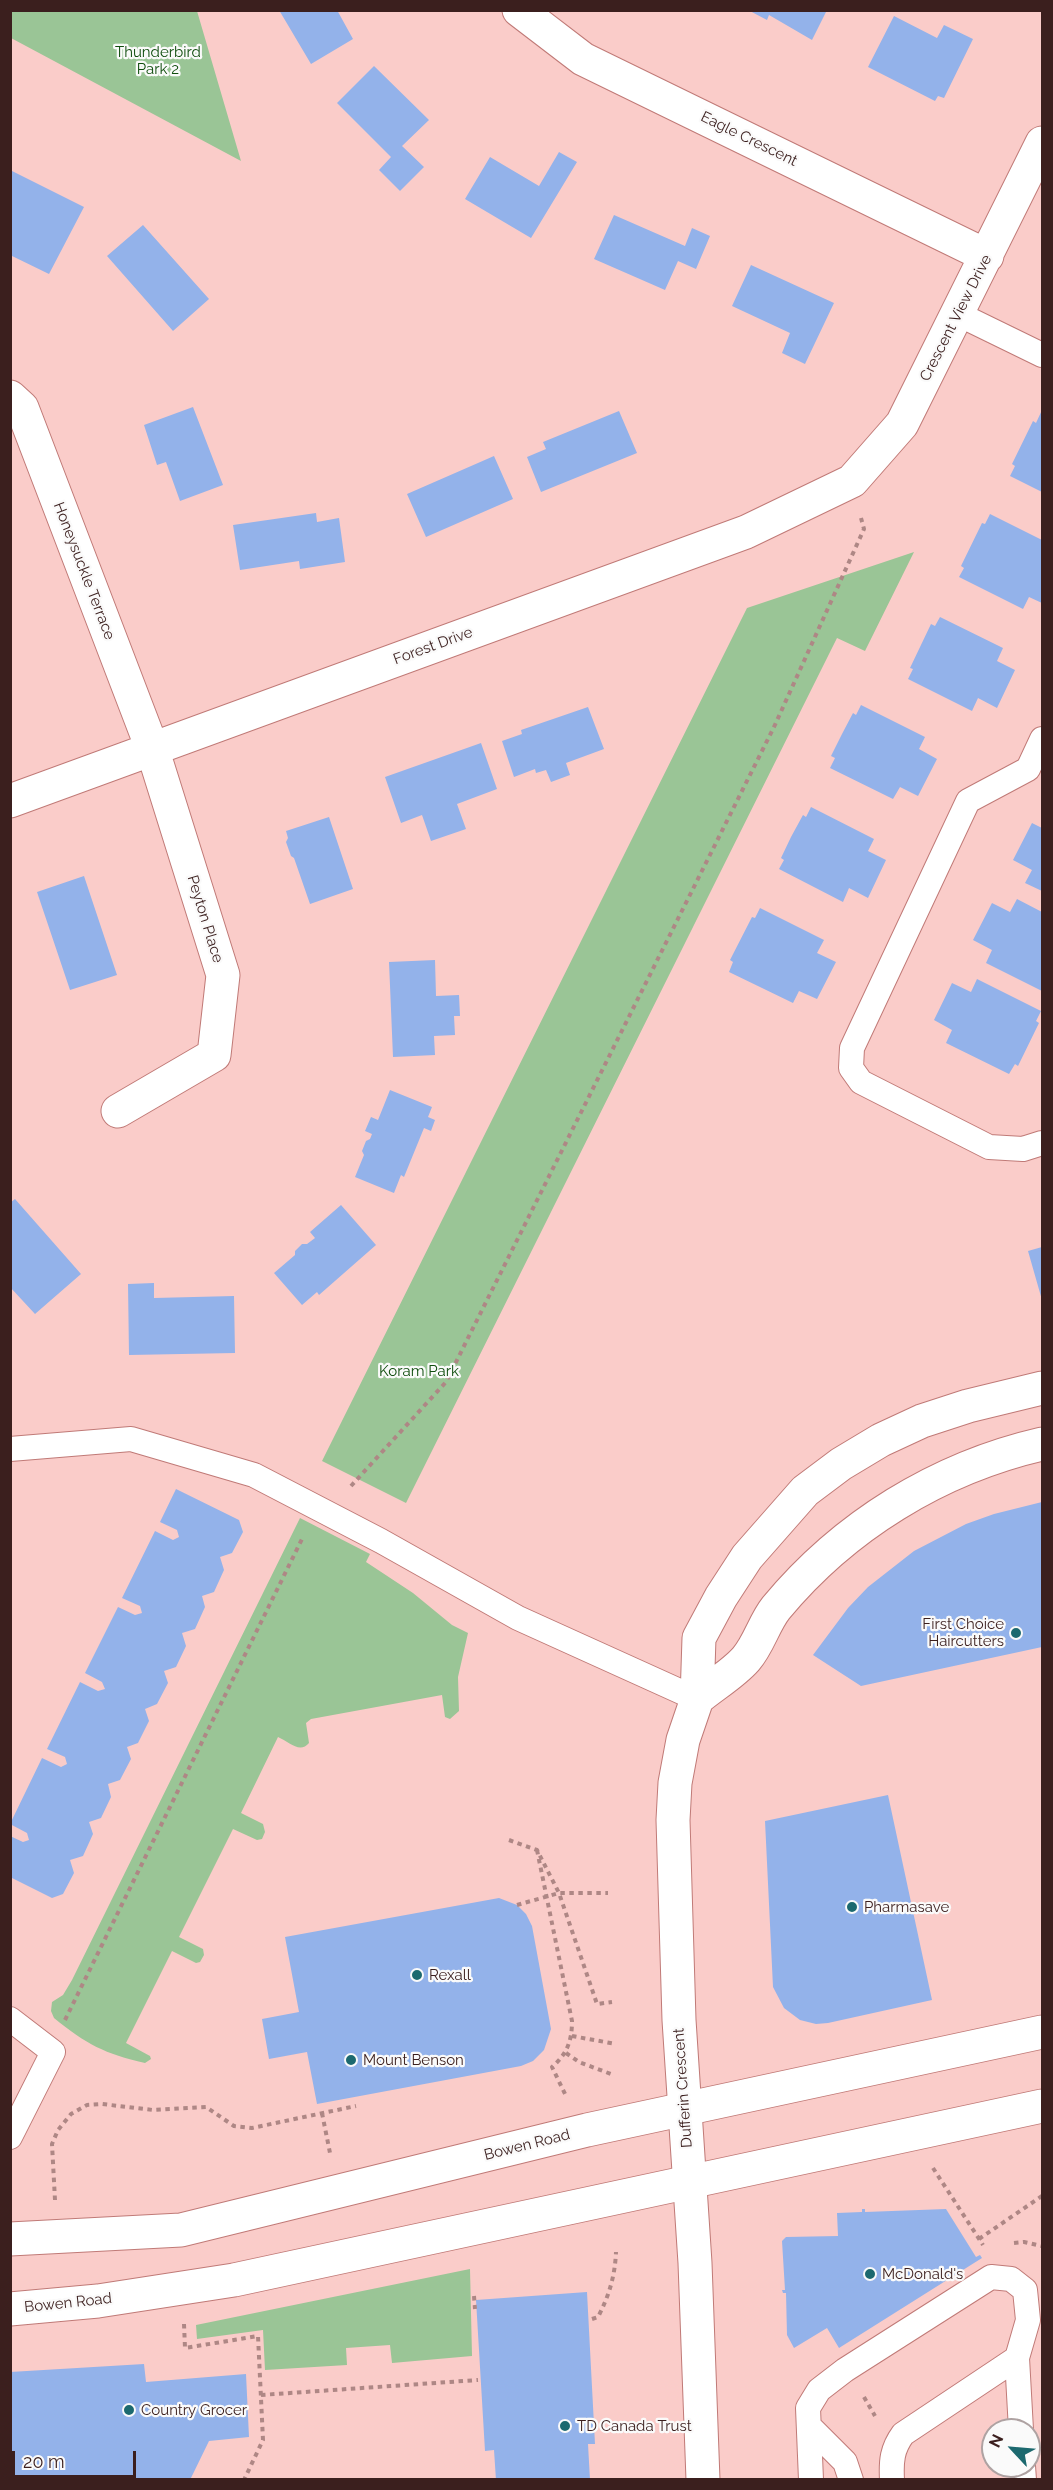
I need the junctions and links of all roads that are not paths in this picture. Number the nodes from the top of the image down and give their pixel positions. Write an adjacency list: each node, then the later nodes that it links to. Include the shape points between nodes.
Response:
1 (519, 10): 3 (street, Eagle Crescent, via 583,59)
2 (1042, 143): 3 (street, Crescent View Drive)
3 (987, 255): 4 (street, Crescent View Drive)
4 (958, 314): 5 (lane); 7 (street, Crescent View Drive, via 902,424)
5 (1042, 355)
6 (10, 397): 9 (street, Honeysuckle Terrace, via 22,408)
7 (852, 481): 9 (street, Forest Drive, via 746,532)
8 (1042, 739): 10 (lane)
9 (152, 748): 11 (street, Forest Drive); 12 (street, Peyton Place, via 223,975 214,1055)
10 (1035, 773): 13 (lane, via 968,801 852,1048 851,1068 861,1082 989,1147 1023,1149)
11 (10, 801)
12 (118, 1112)
13 (1042, 1143)
14 (1042, 1388): 17 (street, Dufferin Crescent, via 922,1421 881,1440 805,1491 747,1557 699,1638)
15 (1042, 1444): 17 (street, via 979,1463 901,1500 852,1533 775,1610 746,1659)
16 (10, 1449): 17 (lane, via 131,1439 254,1475 381,1540 518,1618)
17 (697, 1699): 21 (street, Dufferin Crescent, via 683,1740 673,1820)
18 (10, 2019): 22 (lane, via 52,2052)
19 (1042, 2032): 21 (street, Bowen Road)
20 (1042, 2106): 23 (street, Bowen Road)
21 (684, 2109): 23 (street, Dufferin Crescent); 24 (street, Bowen Road, via 181,2230)
22 (10, 2137)
23 (690, 2184): 25 (street, Bowen Road, via 234,2280 98,2301); 29 (street, Dufferin Crescent)
24 (10, 2239)
25 (10, 2309)
26 (1017, 2358): 27 (lane); 28 (lane, via 1028,2320 1025,2289 1011,2279 991,2277 819,2390 808,2408); 32 (lane, via 903,2434 891,2459)
27 (1020, 2418)
28 (810, 2427): 30 (lane); 31 (lane, via 845,2462)
29 (703, 2480)
30 (811, 2480)
31 (851, 2480)
32 (892, 2480)

